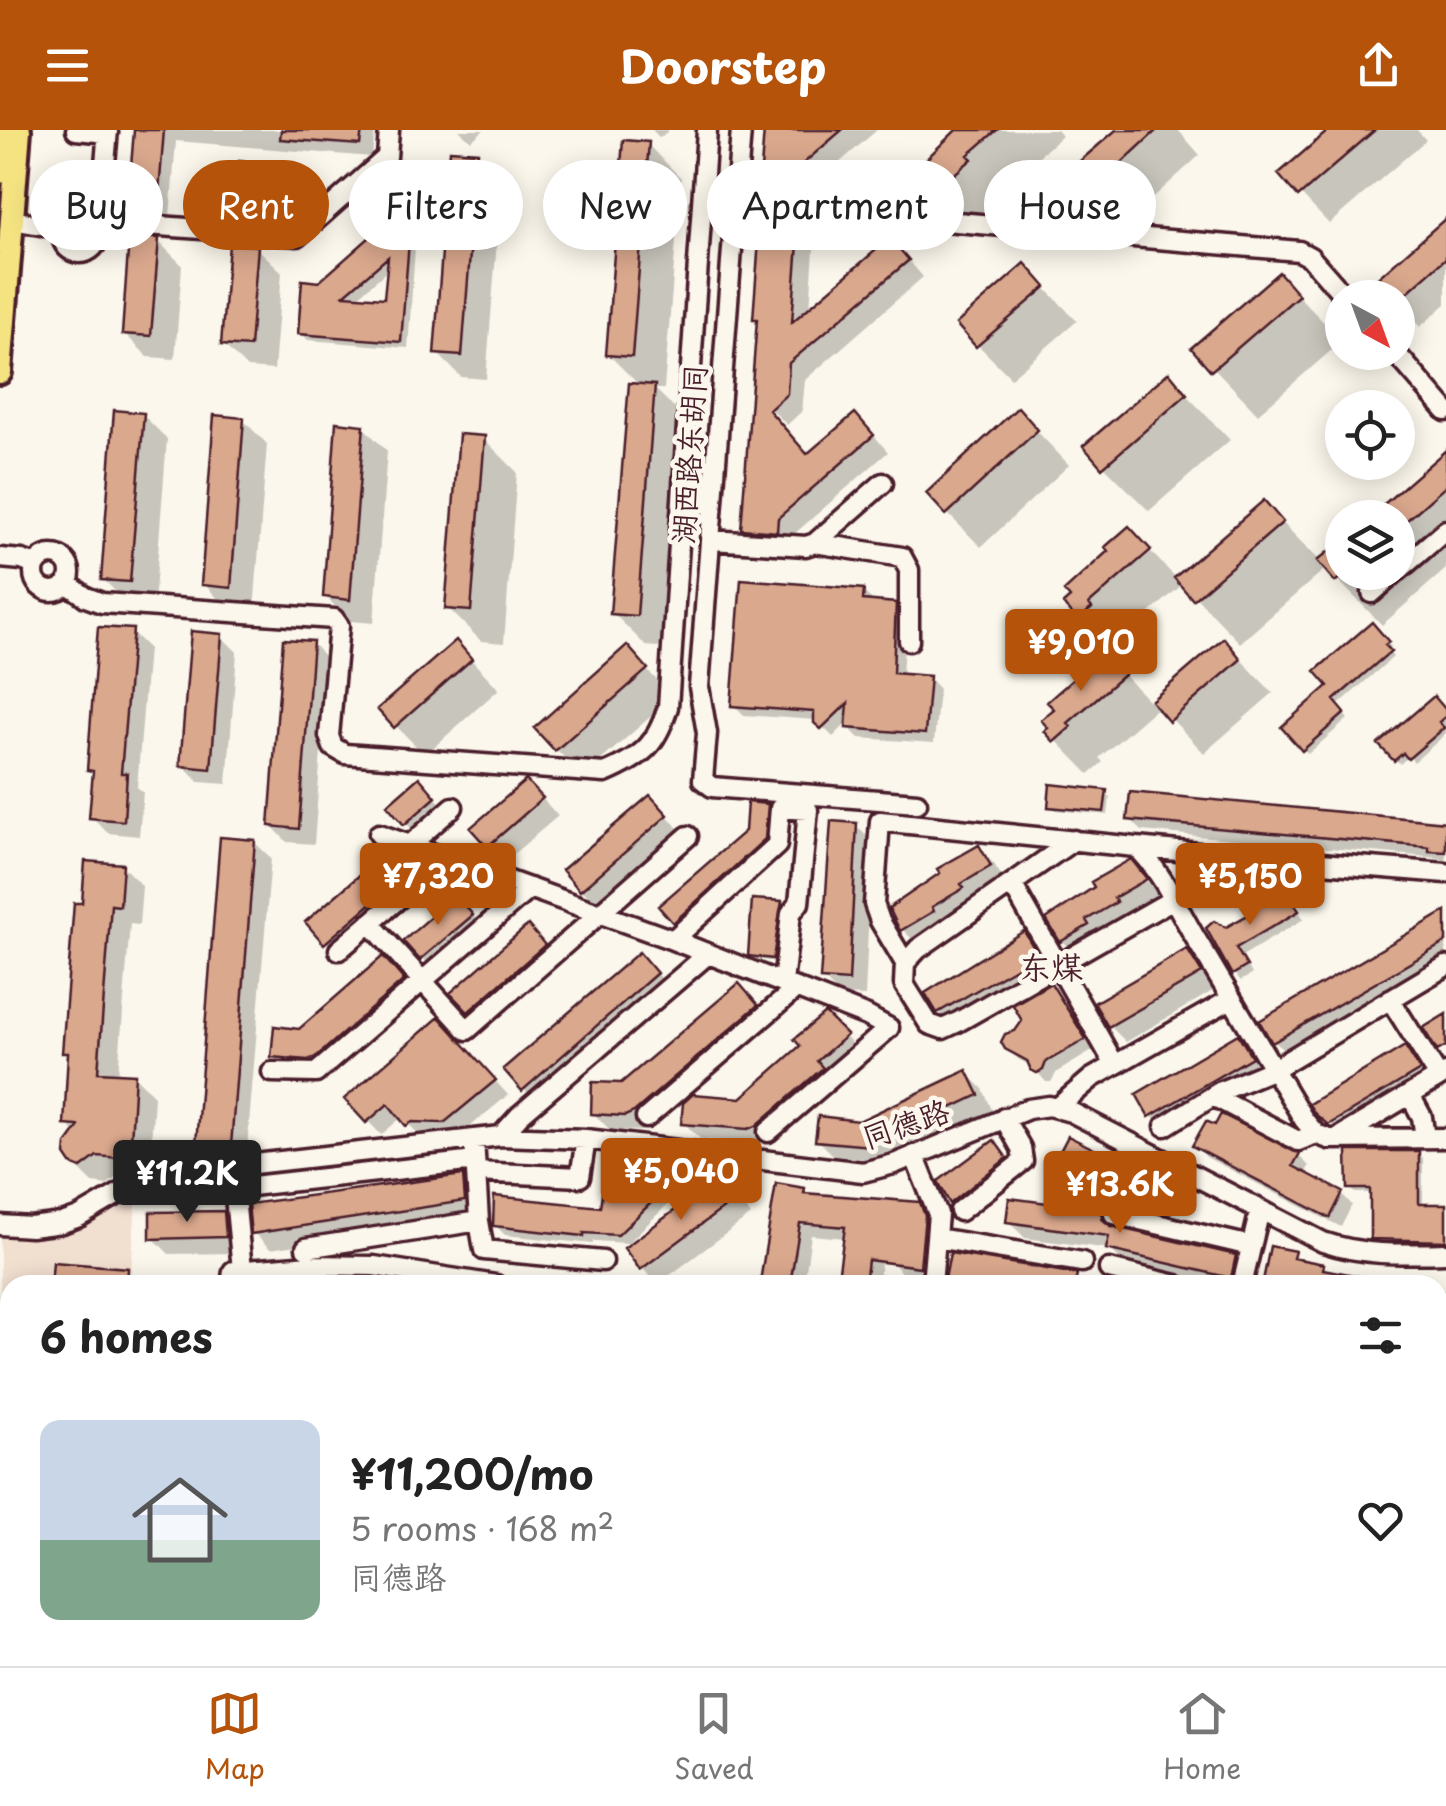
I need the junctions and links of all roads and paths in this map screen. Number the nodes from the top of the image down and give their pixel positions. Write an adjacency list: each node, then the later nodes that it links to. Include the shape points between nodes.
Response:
1 (3, 130): 10 (main road)
2 (19, 130): 11 (main road)
3 (76, 130): 7 (street)
4 (389, 130): 14 (street, via 387,157 298,236)
5 (707, 130): 27 (street, via 668,707 660,732 629,762 605,773 345,754 329,736 339,626 334,619 102,603)
6 (740, 130): 9 (street, 湖西路东胡同)
7 (108, 131): 8 (street)
8 (106, 160)
9 (738, 160)
10 (0, 172)
11 (12, 220): 12 (street); 18 (main road)
12 (30, 223)
13 (964, 223): 16 (street, via 1299,251)
14 (163, 226)
15 (732, 250): 22 (street, 湖西路东胡同)
16 (1331, 280)
17 (1411, 370): 19 (street)
18 (0, 372)
19 (1446, 411)
20 (883, 483): 23 (street)
21 (1446, 530): 24 (street)
22 (711, 540): 23 (street); 31 (street, 湖西路东胡同, via 699,687 707,733 703,780 712,786)
23 (815, 543): 30 (street, via 902,557 909,570)
24 (1415, 557)
25 (0, 558): 26 (street)
26 (35, 565): 27 (street, via 34,579 43,590); 27 (street, via 45,556 63,558 70,567)
27 (68, 584)
28 (1376, 590): 29 (street)
29 (1372, 593)
30 (909, 640)
31 (918, 803)
32 (453, 806): 36 (street)
33 (379, 834): 36 (street)
34 (688, 836): 44 (street)
35 (1074, 840): 37 (street); 41 (street); 49 (street, via 880,821 874,904)
36 (410, 845): 39 (street)
37 (1136, 848): 38 (street); 43 (street)
38 (1246, 857): 40 (street); 43 (street)
39 (446, 858): 42 (street); 45 (street)
40 (1446, 873)
41 (1012, 884): 49 (street); 50 (street)
42 (530, 888): 44 (street); 52 (street)
43 (1172, 899): 50 (street); 54 (street)
44 (600, 913): 46 (street); 52 (street, via 468,1030)
45 (370, 923): 47 (street); 52 (street)
46 (673, 940): 48 (street); 53 (street, via 778,845 780,808 808,810 799,903 790,913)
47 (339, 950)
48 (708, 954): 53 (street); 68 (street)
49 (905, 963): 50 (street, via 904,984 929,1024 943,1029)
50 (1057, 965): 56 (street)
51 (1446, 966): 55 (street)
52 (423, 982): 58 (street, via 316,1073)
53 (790, 986): 63 (street); 66 (street, via 889,1028)
54 (1232, 999): 56 (street); 57 (street)
55 (1390, 1000): 57 (street); 59 (street)
56 (1115, 1065): 62 (street)
57 (1274, 1069): 61 (street); 67 (street)
58 (272, 1072)
59 (1442, 1075): 60 (street)
60 (1410, 1095): 69 (street); 70 (street)
61 (1214, 1096): 65 (street); 67 (street, via 1298,1141)
62 (1057, 1108): 64 (street, 同德路, via 1028,1108); 78 (street)
63 (646, 1118)
64 (1004, 1118): 74 (street, 同德路); 79 (street, via 1023,1162)
65 (1164, 1126)
66 (768, 1132)
67 (1316, 1134): 69 (street)
68 (501, 1136): 72 (street, 同德路); 73 (street, 同德路)
69 (1337, 1138): 70 (street)
70 (1425, 1138): 71 (street)
71 (1446, 1138)
72 (474, 1139): 75 (street); 76 (street, 同德路)
73 (586, 1139): 74 (street, 同德路, via 863,1172); 75 (street, via 580,1176)
74 (914, 1155): 83 (street, via 938,1214)
75 (476, 1166): 77 (street); 81 (street)
76 (232, 1167): 77 (street); 82 (street, 同德路, via 146,1183 62,1222)
77 (234, 1188): 90 (street)
78 (1260, 1210): 84 (street); 86 (street, via 1348,1251)
79 (960, 1212)
80 (1114, 1214): 84 (street)
81 (479, 1221): 85 (street); 87 (street, via 484,1250)
82 (0, 1225)
83 (936, 1238): 88 (street); 93 (street)
84 (1251, 1246): 95 (street)
85 (306, 1248)
86 (1446, 1253)
87 (603, 1261)
88 (1082, 1262)
89 (1109, 1270): 94 (street)
90 (237, 1275)
91 (254, 1275): 92 (street, via 310,1265)
92 (432, 1275)
93 (933, 1275)
94 (1131, 1275)
95 (1244, 1275)

